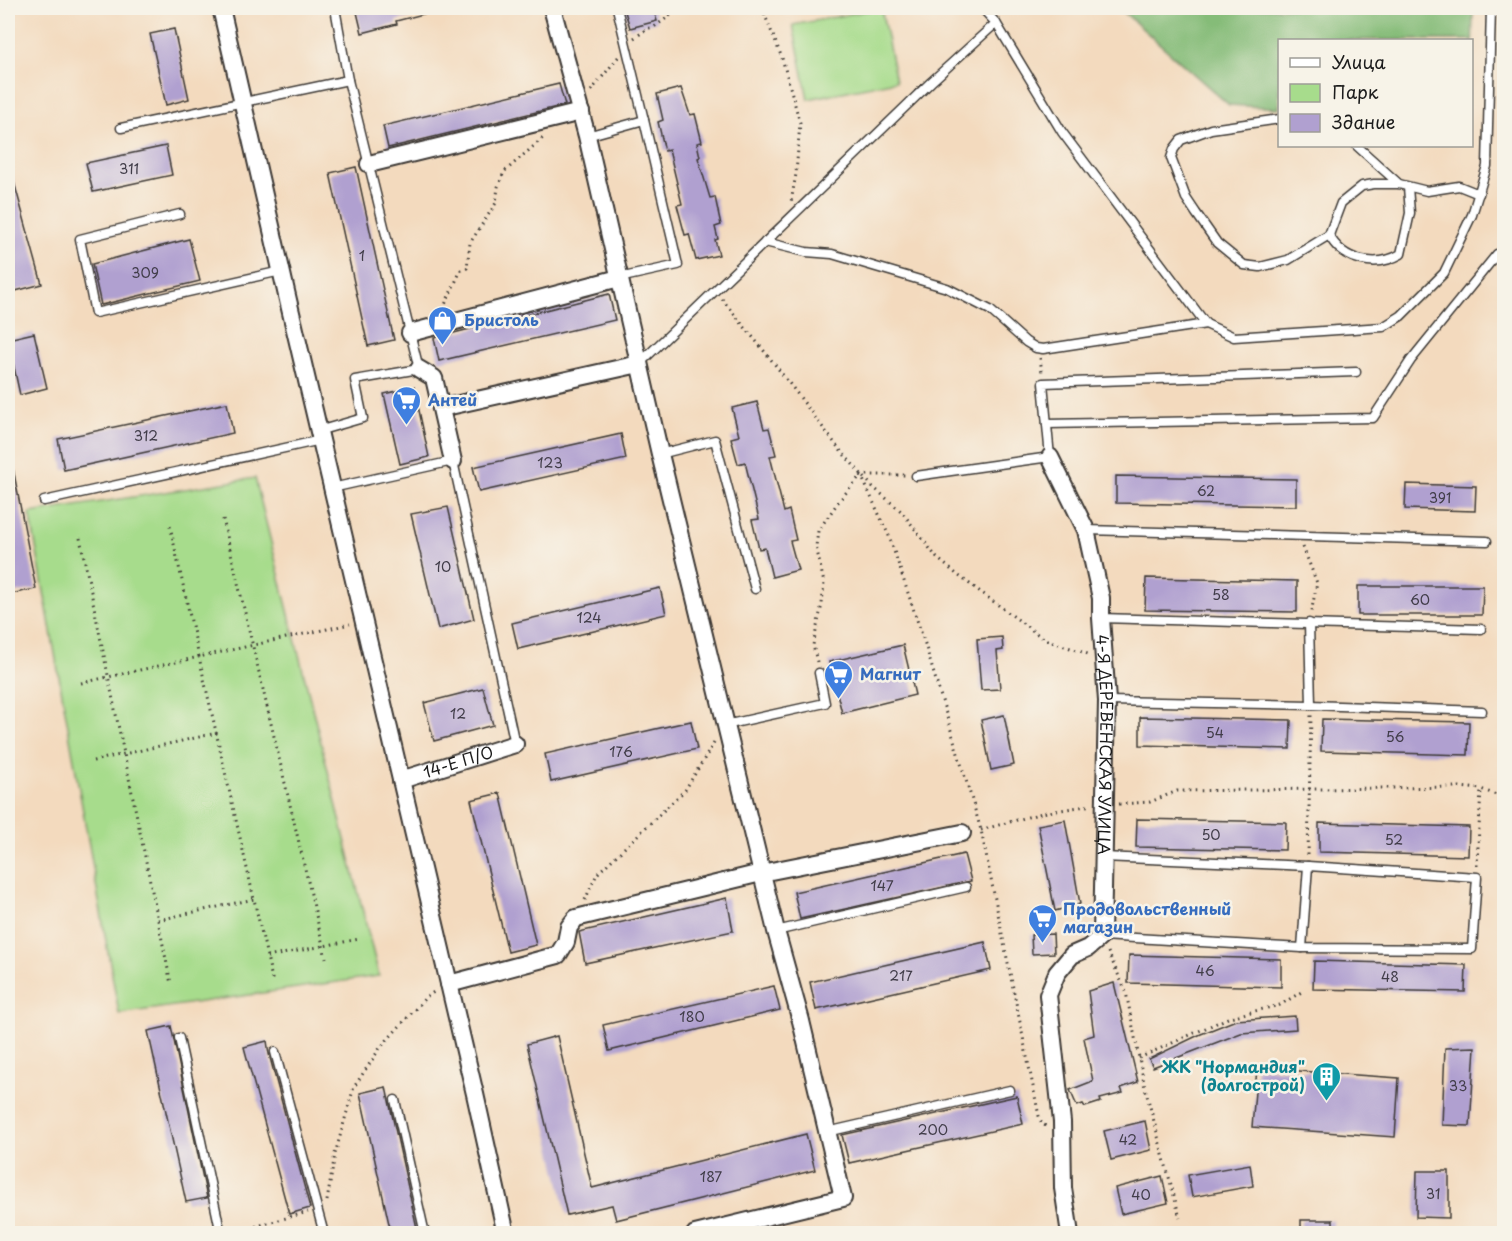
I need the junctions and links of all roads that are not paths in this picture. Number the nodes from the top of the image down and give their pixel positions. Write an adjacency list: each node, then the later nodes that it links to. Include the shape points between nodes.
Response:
1 (221, 8): 9 (street)
2 (334, 8): 8 (lane)
3 (552, 8): 10 (street)
4 (617, 8): 12 (lane)
5 (982, 8): 7 (lane)
6 (1491, 8): 18 (lane, via 1487,166)
7 (996, 23): 21 (lane); 25 (lane, via 1062,132)
8 (348, 80): 9 (lane); 16 (lane)
9 (243, 101): 13 (lane); 23 (street)
10 (581, 112): 14 (street); 16 (street)
11 (1278, 119): 20 (lane, via 1211,129 1181,140 1171,158 1186,198 1217,243 1244,266 1260,267 1288,260)
12 (644, 120): 14 (lane); 24 (lane, via 678,265)
13 (121, 128)
14 (587, 136): 24 (street)
15 (1358, 147): 17 (lane)
16 (369, 164): 26 (lane)
17 (1404, 186): 18 (lane, via 1427,191 1459,186); 20 (lane, via 1362,186 1341,203); 20 (lane, via 1410,213 1401,254 1371,262 1356,260 1332,242)
18 (1479, 194): 25 (lane, via 1444,273 1401,316 1383,327 1234,337)
19 (180, 214): 23 (lane, via 80,239 95,313)
20 (1329, 235)
21 (765, 242): 25 (lane, via 832,254 947,288 990,310 1026,342 1039,348); 27 (lane)
22 (1497, 254): 31 (lane, via 1423,344 1372,418)
23 (281, 271): 32 (street)
24 (620, 278): 26 (street); 27 (street)
25 (1206, 324)
26 (410, 333): 28 (lane)
27 (639, 364): 30 (street); 33 (street)
28 (419, 369): 30 (street, via 434,378); 32 (lane, via 355,380 363,418)
29 (1356, 372): 31 (lane, via 1043,383)
30 (441, 408): 35 (street)
31 (1047, 424): 34 (lane)
32 (320, 436): 37 (street); 38 (lane)
33 (660, 454): 41 (lane, via 715,440); 49 (street)
34 (1050, 457): 36 (lane); 39 (street, 4-Я ДЕРЕВЕНСКАЯ УЛИЦА)
35 (453, 461): 37 (lane); 50 (lane)
36 (916, 476)
37 (332, 488): 51 (street)
38 (44, 501)
39 (1086, 530): 40 (lane); 42 (street, 4-Я ДЕРЕВЕНСКАЯ УЛИЦА, via 1101,598)
40 (1487, 541)
41 (755, 589)
42 (1101, 618): 43 (lane); 46 (street, 4-Я ДЕРЕВЕНСКАЯ УЛИЦА)
43 (1309, 623): 44 (lane); 47 (lane)
44 (1482, 629)
45 (819, 673): 49 (lane, via 825,703)
46 (1107, 701): 47 (lane); 53 (street, 4-Я ДЕРЕВЕНСКАЯ УЛИЦА)
47 (1311, 705): 48 (lane)
48 (1482, 711)
49 (725, 725): 55 (street)
50 (515, 744): 51 (street, 14-Е П/О)
51 (401, 780): 60 (street)
52 (962, 833): 55 (street)
53 (1103, 857): 54 (lane); 58 (street, 4-Я ДЕРЕВЕНСКАЯ УЛИЦА)
54 (1308, 866): 59 (lane); 59 (lane, via 1477,876 1472,950)
55 (761, 873): 57 (street); 60 (street, via 576,918 558,955)
56 (966, 887): 57 (lane)
57 (776, 931): 65 (street)
58 (1102, 936): 59 (lane); 71 (street, via 1072,955 1057,973 1048,995 1062,1131 1062,1188)
59 (1302, 948)
60 (449, 984): 69 (street)
61 (179, 1038): 66 (lane)
62 (275, 1052): 67 (lane)
63 (1010, 1090): 65 (lane)
64 (395, 1100): 68 (lane)
65 (827, 1132): 70 (street, via 843,1198)
66 (221, 1233)
67 (324, 1233)
68 (425, 1233)
69 (506, 1233)
70 (695, 1233)
71 (1070, 1233)

